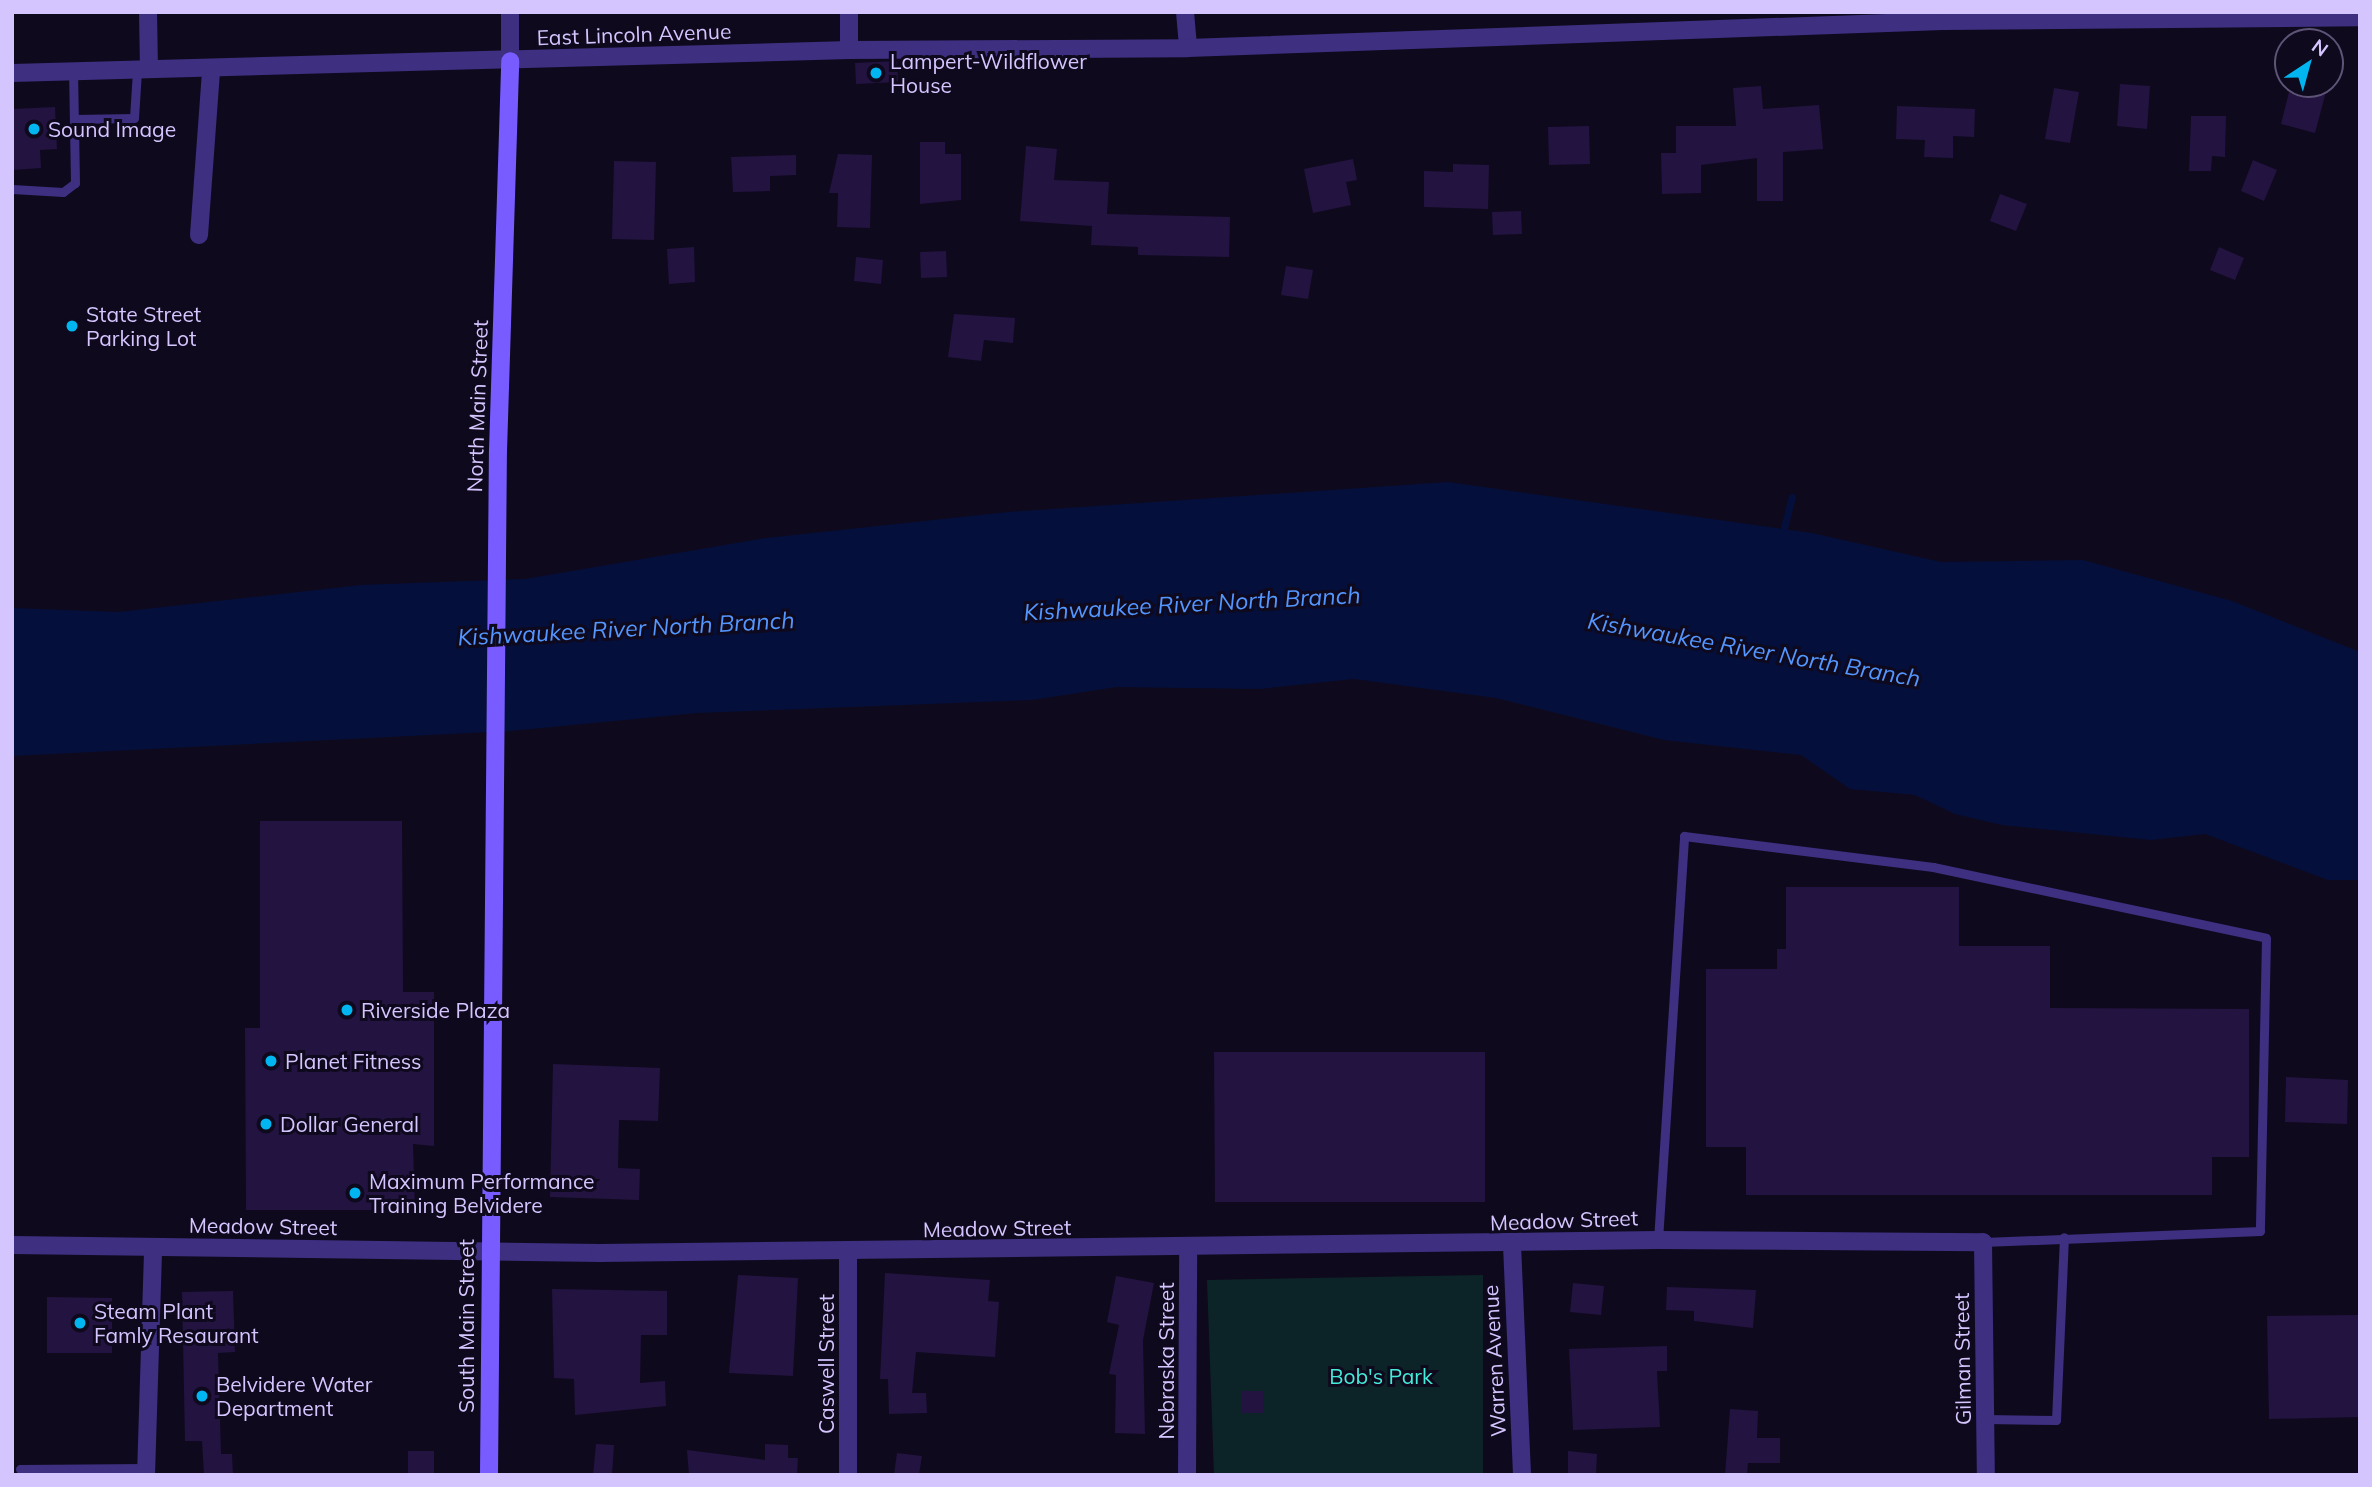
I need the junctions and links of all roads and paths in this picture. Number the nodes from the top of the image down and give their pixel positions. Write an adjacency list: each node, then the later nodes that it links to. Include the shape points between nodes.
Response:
1 (148, 12): 10 (street)
2 (510, 12): 9 (street, North Main Street)
3 (849, 12): 8 (street)
4 (1185, 12): 7 (street)
5 (1943, 17): 6 (street, East Lincoln Avenue); 7 (street, East Lincoln Avenue)
6 (2360, 17)
7 (1188, 48): 8 (street, East Lincoln Avenue)
8 (849, 50): 9 (street, East Lincoln Avenue)
9 (510, 61): 12 (street, East Lincoln Avenue); 17 (main road, North Main Street)
10 (143, 70): 11 (street, East Lincoln Avenue); 12 (street, East Lincoln Avenue); 14 (lane, via 134,118)
11 (73, 71): 13 (street, East Lincoln Avenue); 14 (lane)
12 (211, 71): 16 (street)
13 (12, 73)
14 (74, 119): 15 (lane, via 75,183 63,192)
15 (12, 189)
16 (199, 235)
17 (493, 800): 25 (main road, South Main Street)
18 (2064, 1237): 19 (lane, via 2260,1231 2266,938 1933,867 1684,836); 20 (lane); 27 (lane, via 2056,1420)
19 (1658, 1240): 20 (street, Meadow Street); 22 (street, Meadow Street)
20 (1983, 1242): 27 (street, Gilman Street)
21 (12, 1245): 24 (street, Meadow Street)
22 (1511, 1245): 23 (street, Meadow Street); 33 (street, Warren Avenue)
23 (1188, 1247): 26 (street, Meadow Street); 32 (street, Nebraska Street)
24 (153, 1248): 25 (street, Meadow Street); 29 (street)
25 (489, 1252): 26 (street, Meadow Street); 30 (main road, South Main Street)
26 (848, 1253): 31 (street, Caswell Street)
27 (1985, 1419): 34 (street, Gilman Street)
28 (20, 1469): 29 (lane)
29 (146, 1471)
30 (489, 1475)
31 (848, 1475)
32 (1187, 1475)
33 (1522, 1475)
34 (1986, 1475)

